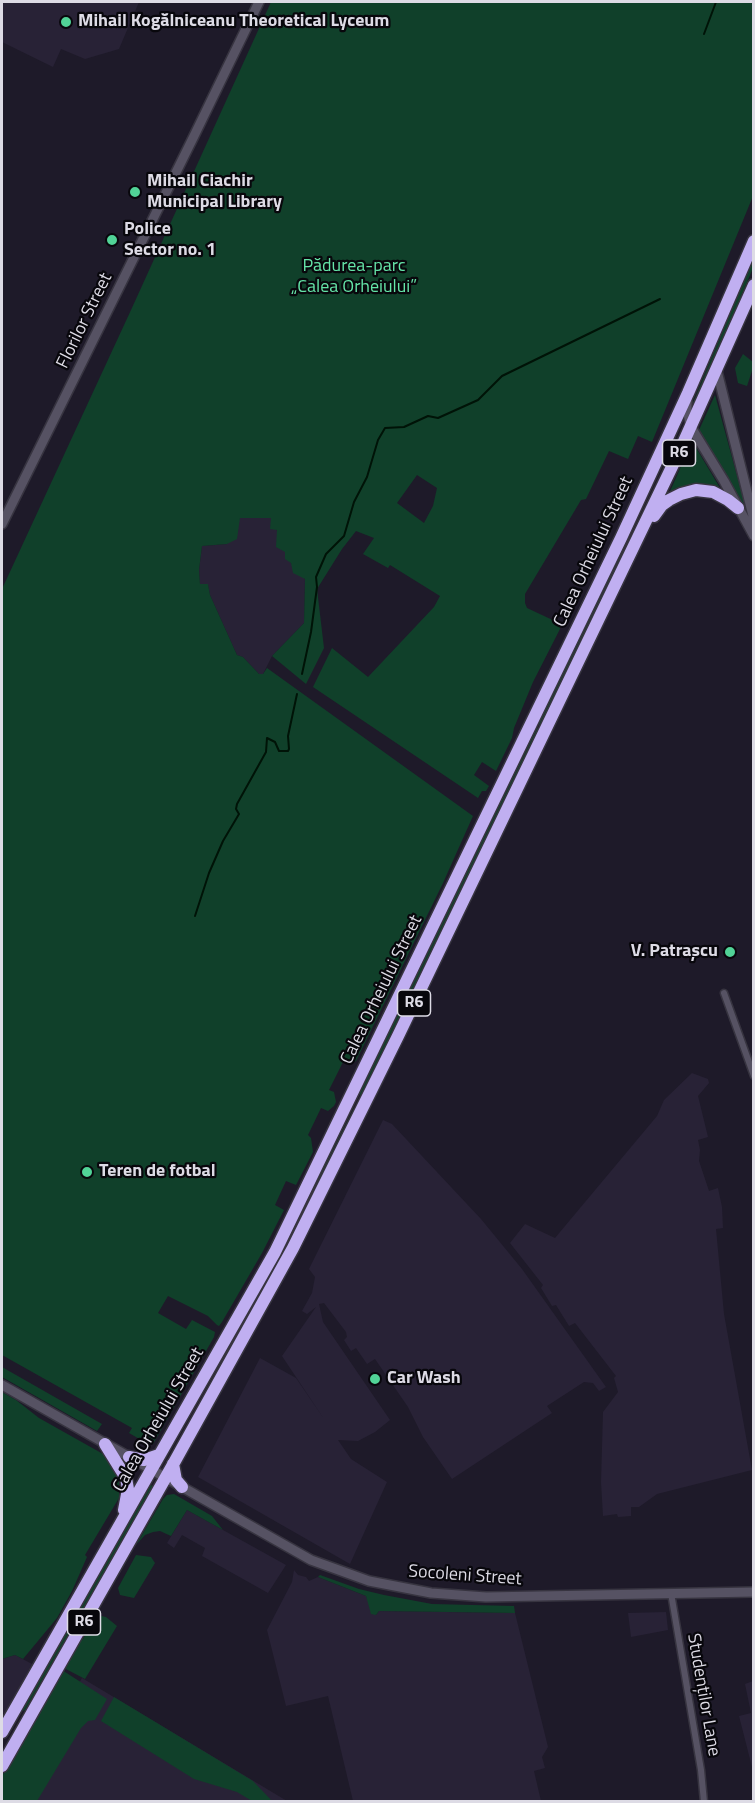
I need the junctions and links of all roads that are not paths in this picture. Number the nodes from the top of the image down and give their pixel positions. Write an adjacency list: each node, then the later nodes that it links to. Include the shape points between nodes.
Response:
1 (258, 2): 9 (main road, Florilor Street)
2 (753, 241): 5 (highway, Calea Orheiului Street / R6)
3 (753, 285): 4 (highway, Calea Orheiului Street)
4 (717, 371): 6 (highway, Calea Orheiului Street / R6); 8 (main road)
5 (688, 393): 6 (main road); 11 (highway, Calea Orheiului Street / R6)
6 (691, 427): 7 (main road); 12 (highway, Calea Orheiului Street / R6)
7 (738, 508): 10 (main road); 12 (highway, via 713,492 696,490 681,494 662,505)
8 (753, 520)
9 (2, 524)
10 (753, 536)
11 (621, 538): 12 (highway); 15 (highway, Calea Orheiului Street / R6)
12 (638, 539): 16 (highway, Calea Orheiului Street / R6)
13 (724, 993): 14 (street)
14 (753, 1076)
15 (351, 1095): 16 (highway); 19 (highway, Calea Orheiului Street / R6, via 276,1252)
16 (366, 1102): 21 (highway, Calea Orheiului Street / R6, via 293,1248)
17 (2, 1385): 18 (main road, Socoleni Street)
18 (105, 1444): 20 (main road, Socoleni Street); 25 (highway, via 127,1482)
19 (159, 1455): 20 (highway, via 144,1460); 22 (highway, Calea Orheiului Street / R6)
20 (129, 1458): 22 (main road, Socoleni Street)
21 (173, 1464): 23 (highway, Calea Orheiului Street / R6); 24 (highway, via 176,1480)
22 (151, 1470): 23 (main road, Socoleni Street); 25 (highway, Calea Orheiului Street / R6)
23 (165, 1478): 24 (main road, Socoleni Street); 29 (highway, Calea Orheiului Street / R6)
24 (182, 1487): 27 (main road, Socoleni Street, via 311,1560 388,1586 486,1597)
25 (122, 1523): 28 (highway, Calea Orheiului Street / R6)
26 (753, 1592): 27 (main road, Socoleni Street)
27 (671, 1593): 31 (street, Studenților Lane)
28 (4, 1726): 29 (highway)
29 (22, 1729): 30 (highway, Calea Orheiului Street / R6)
30 (2, 1766)
31 (704, 1802)

